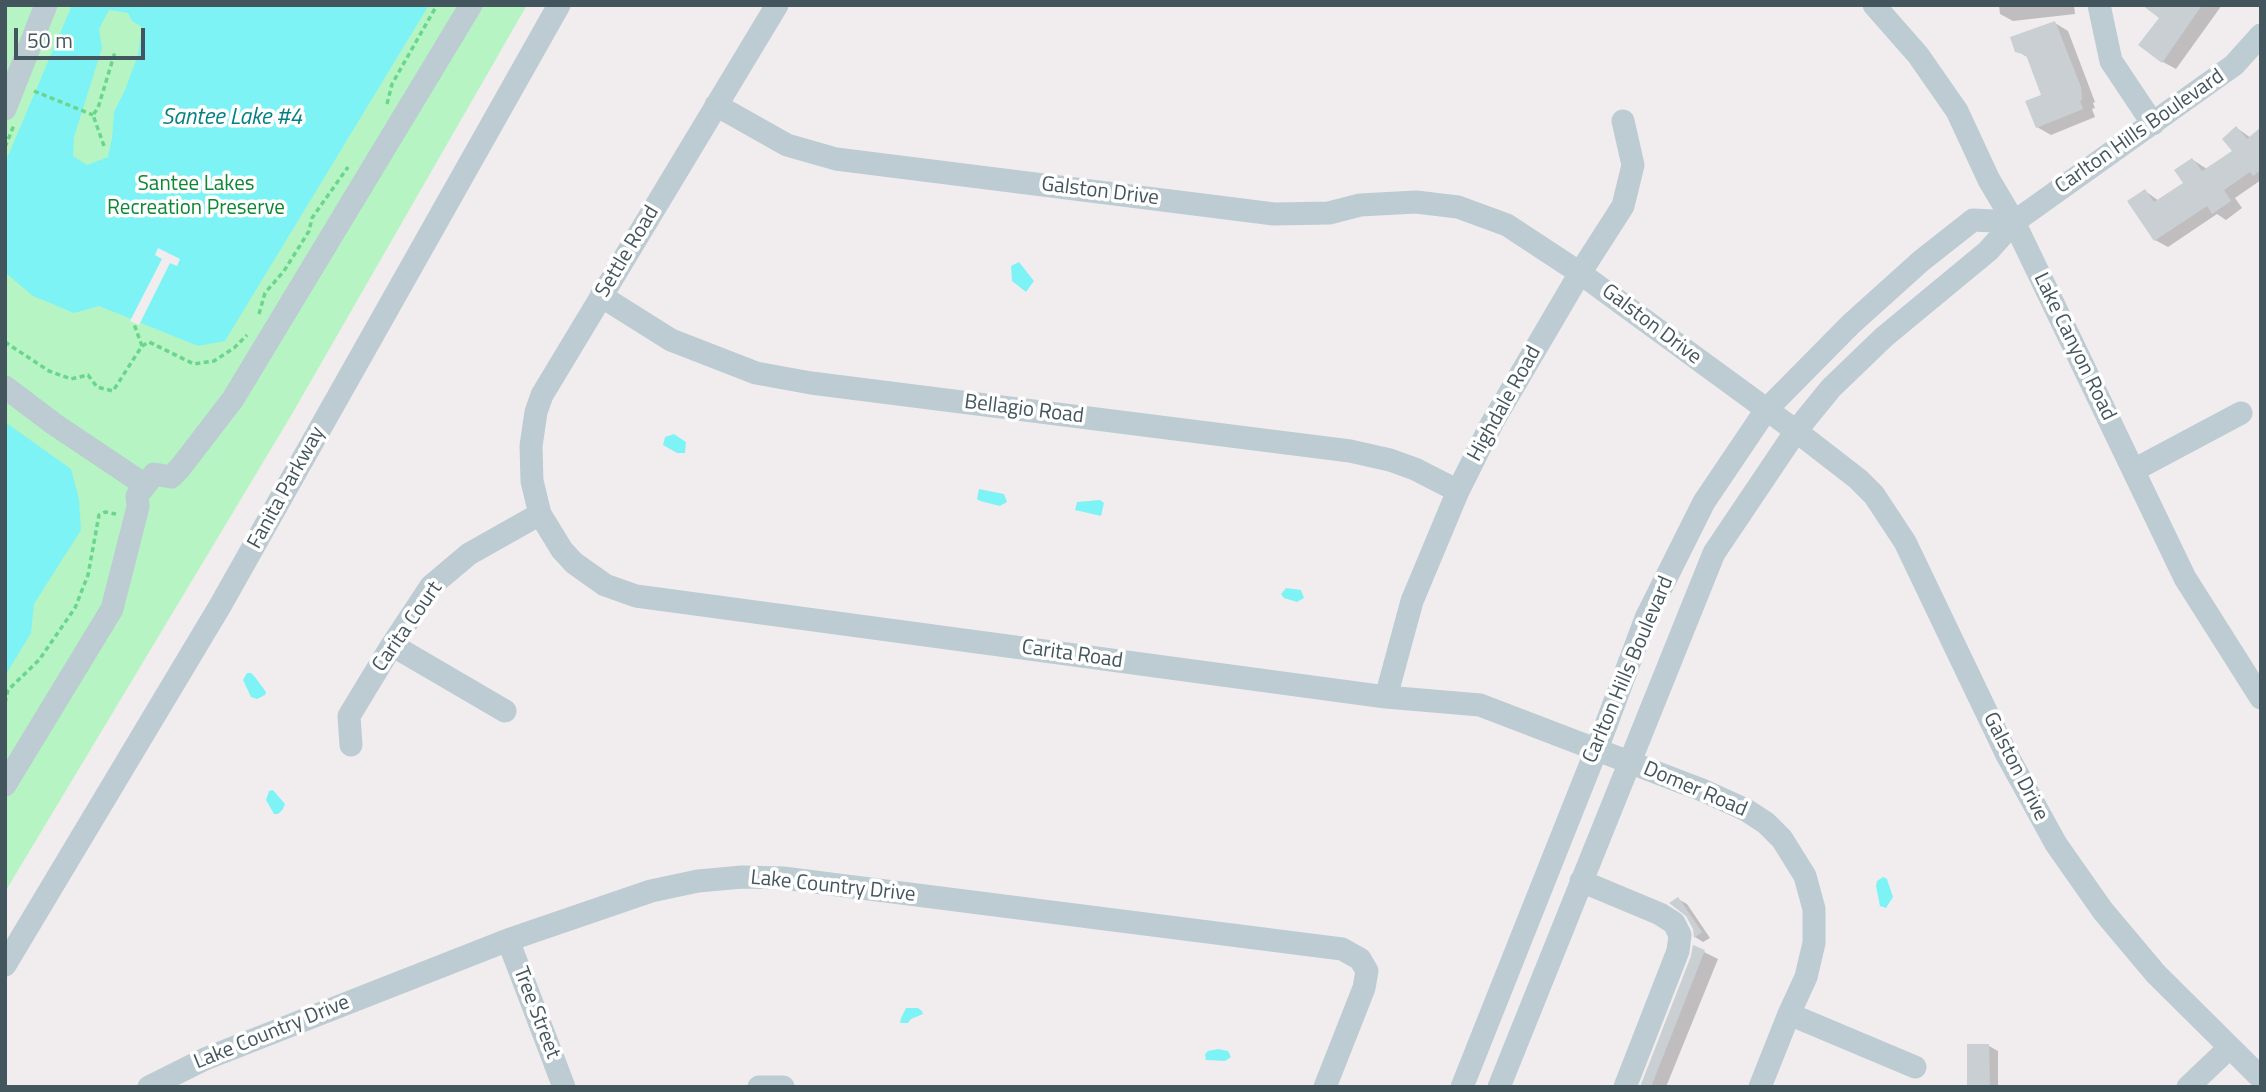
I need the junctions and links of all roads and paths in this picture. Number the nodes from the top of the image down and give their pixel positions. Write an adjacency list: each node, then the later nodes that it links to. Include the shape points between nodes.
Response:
1 (46, 5): 12 (street)
2 (437, 5): 14 (path, via 392,84)
3 (471, 5): 32 (street, via 233,399 180,468 170,477 154,474)
4 (559, 5): 47 (street, Fanita Parkway, via 220,606)
5 (777, 5): 11 (street, Settle Road)
6 (1874, 5): 19 (street, Lake Canyon Road, via 1918,55 1957,111)
7 (2099, 5): 16 (street, via 2111,61)
8 (2261, 35): 16 (street, Carlton Hills Boulevard, via 2234,65)
9 (115, 52): 13 (path)
10 (33, 91): 13 (path)
11 (716, 105): 20 (street, Galston Drive, via 787,145 836,159 1274,214 1329,213 1360,205 1416,202 1458,207 1507,225); 21 (street, Settle Road)
12 (5, 109)
13 (93, 115): 17 (path)
14 (382, 115)
15 (1623, 121): 20 (street, Highdale Road, via 1633,165 1623,205)
16 (2153, 124): 19 (street, Carlton Hills Boulevard)
17 (104, 146)
18 (354, 161): 22 (path, via 265,293)
19 (2014, 222): 28 (street, Carlton Hills Boulevard, via 1973,220 1850,324); 30 (street, Carlton Hills Boulevard, via 1988,251 1884,337 1831,388); 31 (street, Lake Canyon Road)
20 (1580, 273): 28 (street, Galston Drive); 33 (street, Highdale Road, via 1492,423)
21 (601, 296): 33 (street, Bellagio Road, via 671,340 756,373 1350,451 1415,469); 34 (street, Settle Road, via 536,412 531,463)
22 (259, 315)
23 (134, 324): 26 (path)
24 (255, 328): 26 (path, via 234,348 204,363 194,364 149,342)
25 (5, 342): 26 (path, via 49,371 71,379 88,376 97,387 113,391)
26 (142, 345)
27 (5, 387): 32 (street)
28 (1766, 410): 30 (street, Galston Drive); 42 (street, Carlton Hills Boulevard, via 1704,502 1657,595)
29 (2241, 413): 31 (street)
30 (1796, 431): 43 (street, Carlton Hills Boulevard, via 1714,552); 49 (street, Galston Drive, via 1858,479 1885,509 2056,844 2156,974)
31 (2134, 470): 38 (street, Lake Canyon Road, via 2185,578)
32 (145, 485): 35 (street, via 137,496)
33 (1458, 491): 37 (street, Highdale Road, via 1412,601)
34 (540, 514): 36 (street, Carita Court, via 470,554 431,586); 37 (street, Carita Road, via 574,563 605,585 636,596)
35 (135, 517): 39 (path, via 100,515 88,575 75,608 39,660 8,690); 44 (street, via 112,609)
36 (392, 645): 40 (street); 41 (street, Carita Court, via 349,716)
37 (1386, 697): 42 (street, Carita Road, via 1480,705)
38 (2261, 698)
39 (5, 703)
40 (505, 711)
41 (351, 745)
42 (1595, 749): 43 (street, Carita Road); 57 (street, Carlton Hills Boulevard)
43 (1629, 762): 45 (street, Carlton Hills Boulevard); 48 (street, Domer Road, via 1746,810 1782,839 1797,861 1810,892 1815,926 1806,977)
44 (5, 785)
45 (1581, 881): 58 (street, Carlton Hills Boulevard); 59 (street, via 1660,914 1674,923 1680,936)
46 (508, 940): 52 (street, Lake Country Drive, via 205,1059); 53 (street, Tree Street); 56 (street, Lake Country Drive, via 651,891 742,877 783,878 1342,949 1360,959 1367,971)
47 (5, 965)
48 (1789, 1014): 50 (street); 60 (street, Domer Road)
49 (2229, 1048): 51 (street, Galston Drive); 61 (street)
50 (1915, 1067)
51 (2261, 1078)
52 (149, 1087)
53 (564, 1087)
54 (759, 1087): 55 (street)
55 (782, 1087)
56 (1325, 1087)
57 (1462, 1087)
58 (1499, 1087)
59 (1625, 1087)
60 (1760, 1087)
61 (2189, 1087)

